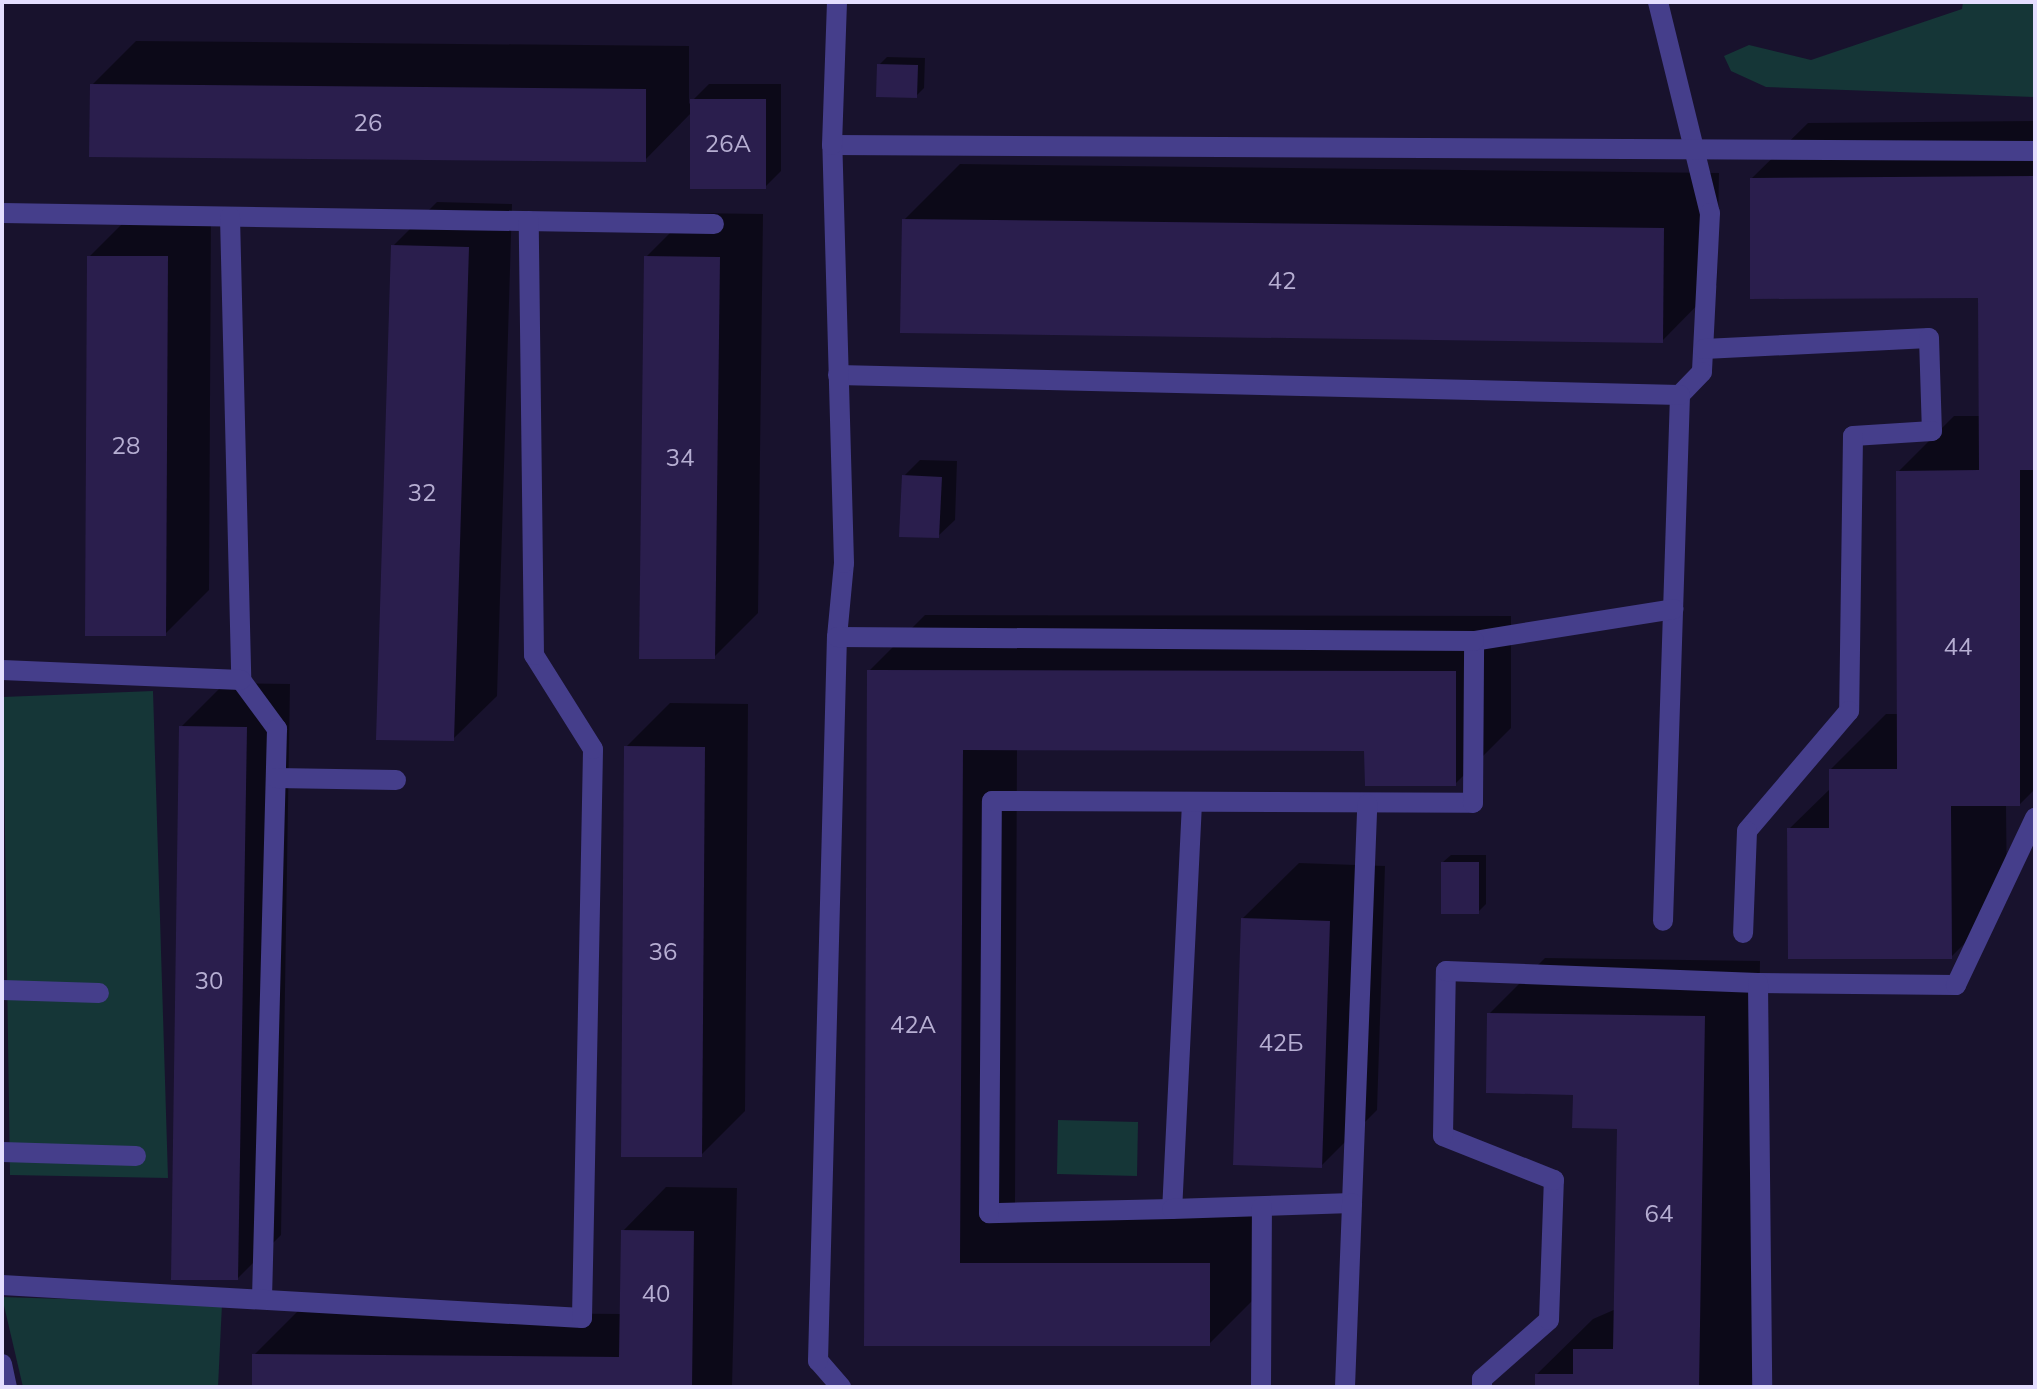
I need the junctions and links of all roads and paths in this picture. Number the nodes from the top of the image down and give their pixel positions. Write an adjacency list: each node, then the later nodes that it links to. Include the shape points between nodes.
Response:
1 (837, 2): 3 (lane)
2 (1658, 2): 4 (lane)
3 (832, 145): 4 (lane); 11 (lane)
4 (1693, 145): 5 (lane); 10 (lane, via 1710,213)
5 (2035, 151)
6 (2, 213): 7 (lane)
7 (230, 217): 8 (lane); 17 (lane)
8 (529, 221): 9 (lane); 34 (lane, via 534,655 593,749 582,1318)
9 (714, 224)
10 (1704, 349): 12 (lane, via 1702,372); 24 (lane, via 1929,338 1932,431 1853,436 1849,711 1747,831)
11 (838, 375): 12 (lane); 14 (lane, via 844,563)
12 (1680, 395): 13 (lane)
13 (1673, 609): 15 (lane); 23 (lane)
14 (837, 637): 15 (lane); 35 (lane, via 818,1361)
15 (1474, 641): 21 (lane, via 1473,803)
16 (2, 670): 17 (lane)
17 (241, 680): 18 (lane, via 277,729)
18 (276, 778): 19 (lane); 34 (lane)
19 (396, 780)
20 (1192, 803): 21 (lane); 32 (lane); 32 (lane, via 992,801 989,1213)
21 (1367, 804): 30 (lane)
22 (2035, 818): 25 (lane, via 1956,985)
23 (1663, 921)
24 (1743, 933)
25 (1758, 983): 38 (lane, via 1446,971 1443,1136 1554,1180 1549,1320 1482,1379); 39 (lane)
26 (2, 990): 27 (lane)
27 (99, 993)
28 (2, 1152): 29 (lane)
29 (136, 1156)
30 (1352, 1203): 31 (lane); 37 (lane)
31 (1262, 1207): 32 (lane); 36 (lane)
32 (1172, 1209)
33 (2, 1285): 34 (lane)
34 (262, 1297)
35 (841, 1387)
36 (1261, 1387)
37 (1345, 1387)
38 (1482, 1387)
39 (1762, 1387)

